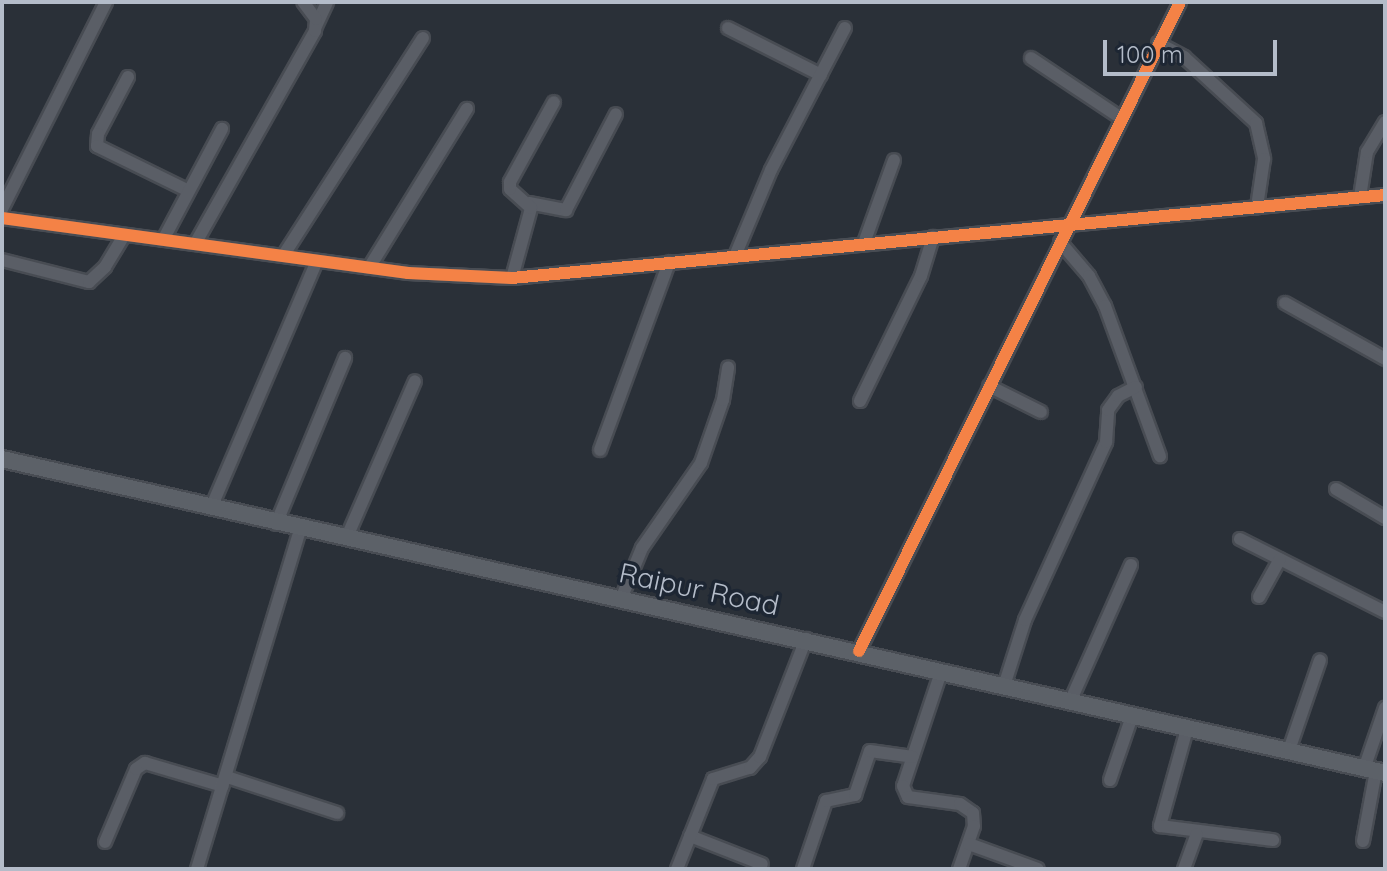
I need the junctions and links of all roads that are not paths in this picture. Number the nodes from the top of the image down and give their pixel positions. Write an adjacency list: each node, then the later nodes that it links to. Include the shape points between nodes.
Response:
1 (106, 2): 25 (street)
2 (303, 2): 5 (street, via 314,13)
3 (327, 2): 5 (street)
4 (1180, 2): 9 (street)
5 (316, 26): 33 (street)
6 (728, 28): 11 (street)
7 (845, 28): 11 (street)
8 (423, 38): 34 (street)
9 (1158, 43): 16 (street); 24 (street, via 1184,57 1256,123 1264,159)
10 (1031, 58): 16 (street)
11 (821, 75): 35 (street)
12 (128, 77): 20 (street, via 98,134 97,146)
13 (554, 102): 23 (street, via 510,182 510,189)
14 (467, 109): 39 (street)
15 (616, 114): 23 (street, via 566,210)
16 (1121, 118): 27 (street)
17 (1385, 122): 22 (street, via 1367,152)
18 (222, 129): 20 (street)
19 (894, 160): 32 (street)
20 (189, 191): 30 (street)
21 (1385, 195): 22 (street)
22 (1360, 197): 24 (street)
23 (529, 203): 40 (street)
24 (1257, 207): 27 (street)
25 (2, 209)
26 (2, 218): 28 (street)
27 (1069, 224): 29 (street); 31 (street)
28 (124, 235): 30 (street); 36 (street, via 89,282)
29 (933, 237): 32 (street); 48 (street, via 921,276)
30 (163, 240): 33 (street)
31 (1060, 242): 46 (street); 47 (street, via 1095,286)
32 (864, 243): 35 (street)
33 (195, 244): 34 (street)
34 (283, 256): 37 (street)
35 (735, 256): 38 (street)
36 (2, 260)
37 (317, 261): 39 (street); 54 (street)
38 (669, 262): 40 (street); 50 (street)
39 (369, 268): 40 (street)
40 (512, 278)
41 (1285, 303): 43 (street)
42 (345, 358): 56 (street)
43 (1385, 359)
44 (728, 367): 63 (street, via 723,400 701,463 642,548)
45 (415, 381): 58 (street)
46 (989, 386): 49 (street); 66 (street)
47 (1136, 387): 51 (street); 69 (street, via 1118,396 1108,410 1102,452 1025,620)
48 (860, 401)
49 (1041, 412)
50 (600, 450)
51 (1160, 456)
52 (2, 459): 54 (main road, Raipur Road)
53 (1336, 489): 55 (street)
54 (211, 508): 56 (main road, Raipur Road)
55 (1385, 518)
56 (276, 524): 57 (main road, Raipur Road)
57 (300, 529): 58 (main road, Raipur Road); 78 (street)
58 (346, 539): 63 (main road, Raipur Road)
59 (1240, 539): 60 (street)
60 (1280, 559): 62 (street); 64 (street)
61 (1131, 565): 70 (street)
62 (1259, 597)
63 (621, 599): 65 (main road, Raipur Road)
64 (1385, 612)
65 (806, 639): 66 (main road, Raipur Road); 81 (street, via 760,757 750,768 713,779)
66 (859, 651): 68 (main road, Raipur Road)
67 (1320, 660): 74 (street)
68 (941, 672): 69 (main road, Raipur Road); 75 (street)
69 (1004, 686): 70 (main road, Raipur Road)
70 (1070, 702): 72 (main road, Raipur Road)
71 (1385, 708): 76 (street)
72 (1132, 716): 73 (main road, Raipur Road); 77 (street)
73 (1187, 729): 74 (main road, Raipur Road); 80 (street, via 1158,823 1166,830)
74 (1288, 753): 76 (main road, Raipur Road)
75 (913, 757): 85 (street, via 904,782 906,795 971,809); 89 (street, via 870,751 855,795 826,801)
76 (1375, 771): 83 (street)
77 (1110, 780)
78 (225, 781): 79 (street); 84 (street, via 145,763 136,769); 87 (street)
79 (337, 813)
80 (1197, 834): 82 (street); 92 (street)
81 (690, 836): 86 (street); 88 (street)
82 (1273, 840)
83 (1363, 841)
84 (105, 842)
85 (969, 844): 90 (street); 91 (street)
86 (762, 864)
87 (197, 869)
88 (677, 869)
89 (803, 869)
90 (959, 869)
91 (1038, 869)
92 (1184, 869)

